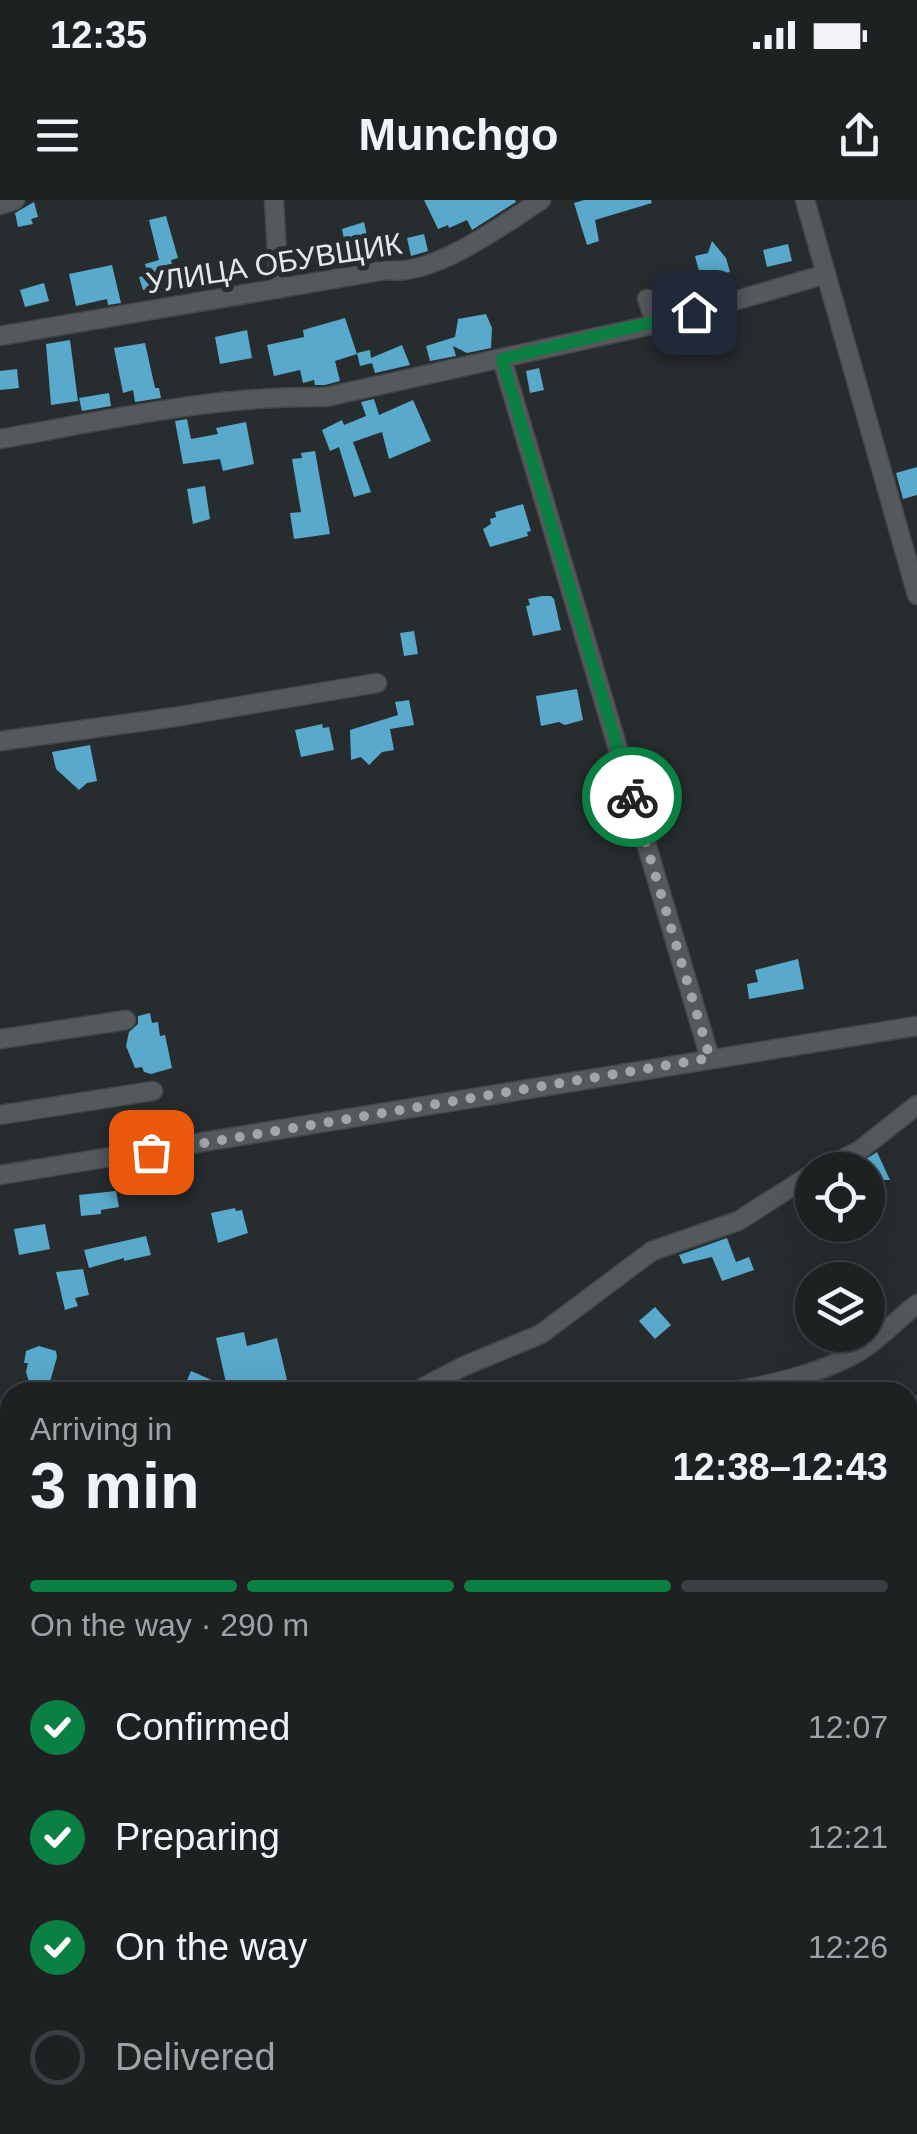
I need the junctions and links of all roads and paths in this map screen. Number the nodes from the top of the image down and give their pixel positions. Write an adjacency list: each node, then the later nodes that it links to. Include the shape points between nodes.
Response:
1 (15, 200): 5 (street)
2 (541, 200): 7 (street, УЛИЦА ОБУВЩИК, via 418,268)
3 (804, 200): 6 (street)
4 (269, 202): 7 (street)
5 (0, 206)
6 (826, 274): 9 (street); 13 (street)
7 (279, 289): 10 (street, УЛИЦА ОБУВЩИК)
8 (647, 300): 9 (street)
9 (656, 324): 11 (street)
10 (0, 336)
11 (502, 359): 12 (street, via 326,397 198,404); 19 (street)
12 (0, 438)
13 (917, 595)
14 (377, 683): 15 (street)
15 (0, 741)
16 (126, 1020): 18 (street)
17 (917, 1026): 19 (street)
18 (0, 1039)
19 (710, 1058): 24 (street)
20 (153, 1091): 22 (street)
21 (917, 1105): 23 (street)
22 (0, 1115)
23 (856, 1152)
24 (0, 1175)
25 (795, 1185): 27 (street, via 738,1221 652,1251 540,1334)
26 (917, 1304): 28 (street, via 849,1357)
27 (432, 1382)
28 (770, 1382)

